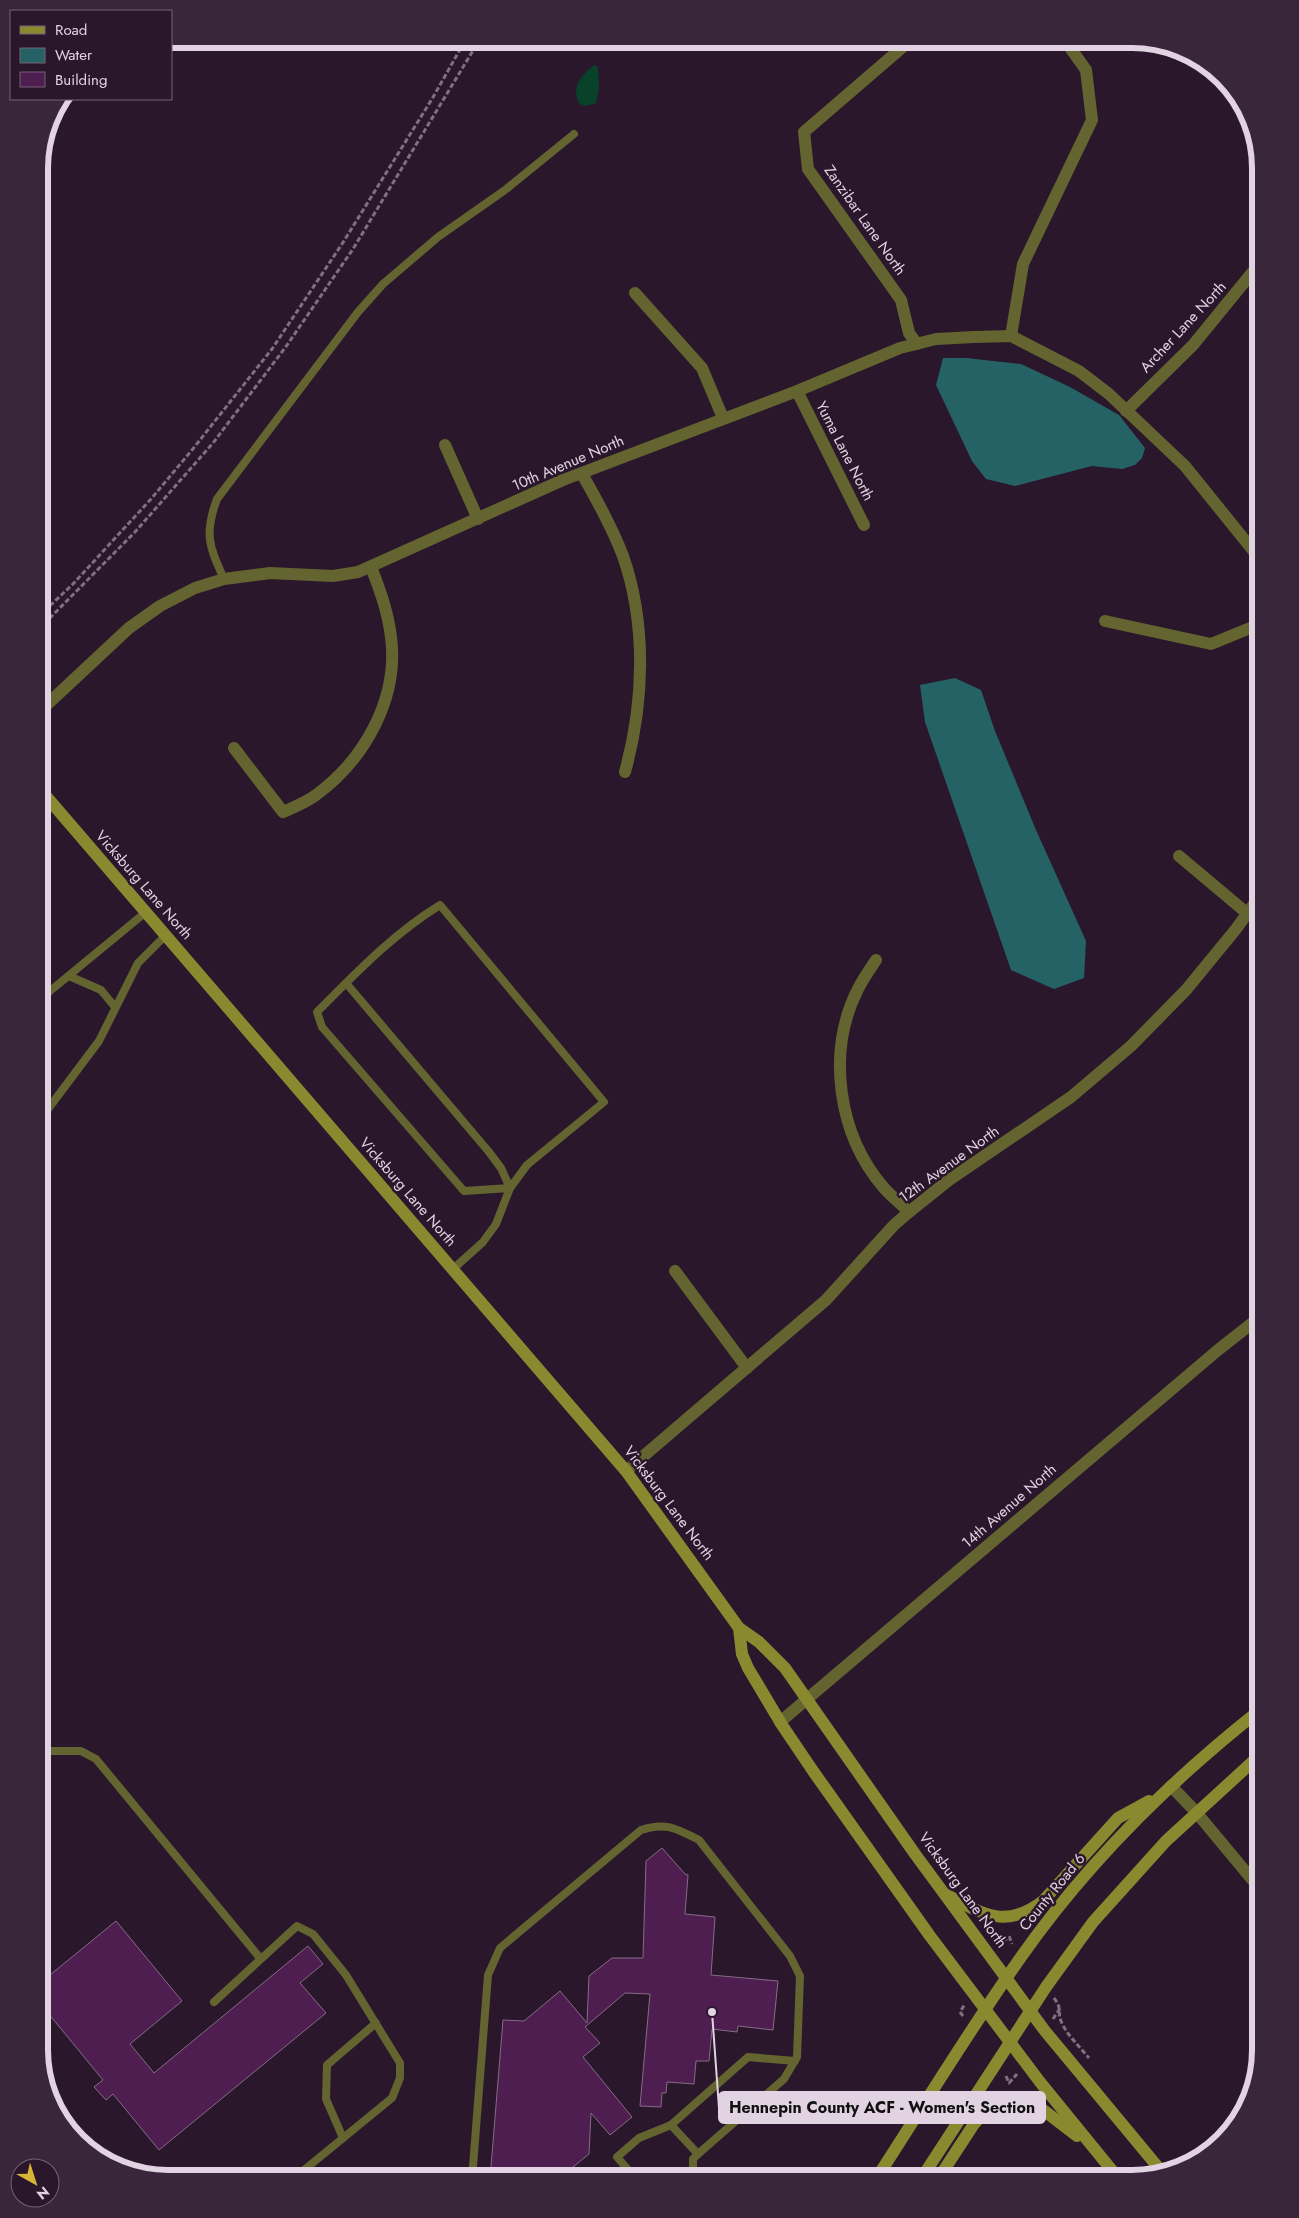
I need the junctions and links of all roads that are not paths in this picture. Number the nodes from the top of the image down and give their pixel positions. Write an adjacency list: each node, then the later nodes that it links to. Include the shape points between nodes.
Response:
1 (902, 48): 7 (street, Zanzibar Lane North, via 804,132 808,169 901,300 909,332)
2 (1070, 48): 6 (street, via 1086,70 1092,120 1024,264)
3 (574, 134): 17 (lane, via 506,190 438,236 402,266 358,312 217,499 210,518 209,538)
4 (1252, 273): 9 (street, Archer Lane North, via 1193,345)
5 (635, 293): 10 (street, via 702,368)
6 (1011, 336): 7 (street, 10th Avenue North, via 936,339); 9 (street, 10th Avenue North, via 1079,371)
7 (917, 344): 8 (street, 10th Avenue North)
8 (797, 391): 10 (street, 10th Avenue North); 14 (street, Yuma Lane North)
9 (1126, 411): 15 (street, via 1185,466)
10 (723, 418): 12 (street, 10th Avenue North)
11 (445, 445): 13 (street)
12 (582, 474): 13 (street, 10th Avenue North); 22 (street, via 605,514 623,557 635,602 640,648 639,695)
13 (478, 519): 16 (street, 10th Avenue North)
14 (864, 524)
15 (1252, 550)
16 (371, 567): 17 (street, 10th Avenue North, via 334,576 270,573); 21 (street, via 385,602 392,638 391,674 382,710 367,743 343,772 316,796 283,812)
17 (224, 579): 20 (street, 10th Avenue North, via 195,588 160,606)
18 (1105, 621): 19 (street, via 1211,644)
19 (1252, 627)
20 (48, 704)
21 (234, 748)
22 (625, 772)
23 (48, 798): 26 (main road, Vicksburg Lane North)
24 (1179, 856): 27 (street)
25 (1252, 908): 27 (street, 12th Avenue North)
26 (146, 912): 28 (main road, Vicksburg Lane North); 30 (lane)
27 (1248, 914): 36 (street, 12th Avenue North, via 1186,990 1131,1046 1071,1098 949,1180)
28 (166, 935): 33 (lane, via 138,963); 37 (main road, Vicksburg Lane North)
29 (876, 960): 36 (street, via 858,990 845,1022 840,1056 841,1093 849,1127 864,1158 884,1188)
30 (69, 976): 32 (lane); 33 (lane, via 101,990)
31 (346, 983): 35 (lane, via 490,1152); 35 (lane, via 317,1012 322,1027 464,1191); 35 (lane, via 416,919 440,905 591,1085 604,1102 527,1166)
32 (48, 995)
33 (115, 1007): 34 (lane, via 99,1041)
34 (47, 1110)
35 (510, 1188): 37 (lane, via 496,1224 483,1242)
36 (909, 1212): 40 (street, 12th Avenue North, via 826,1300)
37 (453, 1269): 41 (main road, Vicksburg Lane North)
38 (675, 1270): 40 (street)
39 (1252, 1323): 43 (street, 14th Avenue North)
40 (747, 1368): 41 (street, 12th Avenue North)
41 (626, 1471): 42 (main road, Vicksburg Lane North)
42 (739, 1628): 43 (main road, Vicksburg Lane North, via 774,1657); 45 (main road, Vicksburg Lane North, via 742,1654 748,1668)
43 (807, 1700): 45 (street, 14th Avenue North); 51 (main road, Vicksburg Lane North)
44 (1252, 1717): 48 (main road, County Road 6)
45 (780, 1722): 55 (main road, Vicksburg Lane North)
46 (47, 1751): 52 (lane, via 81,1751 96,1759)
47 (1252, 1762): 49 (main road)
48 (1167, 1790): 49 (street); 51 (main road, via 1118,1818 1030,1912 1010,1918 989,1915); 53 (main road, County Road 6, via 1111,1846 1038,1934)
49 (1196, 1812): 50 (street); 56 (main road, via 1093,1922)
50 (1252, 1879)
51 (945, 1894): 53 (main road, Vicksburg Lane North)
52 (260, 1958): 54 (lane); 57 (lane, via 297,1926 313,1934 346,1975)
53 (1007, 1978): 55 (main road, County Road 6); 56 (main road, Vicksburg Lane North)
54 (214, 2002)
55 (986, 2010): 58 (main road, Vicksburg Lane North); 69 (main road, County Road 6)
56 (1030, 2011): 58 (main road); 64 (main road, Vicksburg Lane North)
57 (376, 2024): 61 (lane, via 327,2065 326,2099); 61 (lane, via 400,2063 400,2078 392,2098)
58 (1010, 2042): 63 (main road, Vicksburg Lane North); 70 (main road)
59 (795, 2061): 60 (lane, via 748,2057); 62 (lane, via 784,2079); 66 (lane, via 800,1976 790,1956 699,1840 678,1829 656,1825 641,1830 500,1948 488,1975)
60 (671, 2125): 62 (lane); 67 (lane, via 639,2138 617,2157)
61 (343, 2138): 65 (lane)
62 (698, 2154): 68 (lane, via 693,2159)
63 (1101, 2157): 71 (main road, via 1042,2109 1010,2104 998,2106 979,2118); 72 (main road, Vicksburg Lane North)
64 (1158, 2167)
65 (304, 2170)
66 (473, 2170)
67 (628, 2170)
68 (692, 2170)
69 (882, 2170)
70 (927, 2170)
71 (944, 2170)
72 (1112, 2170)

